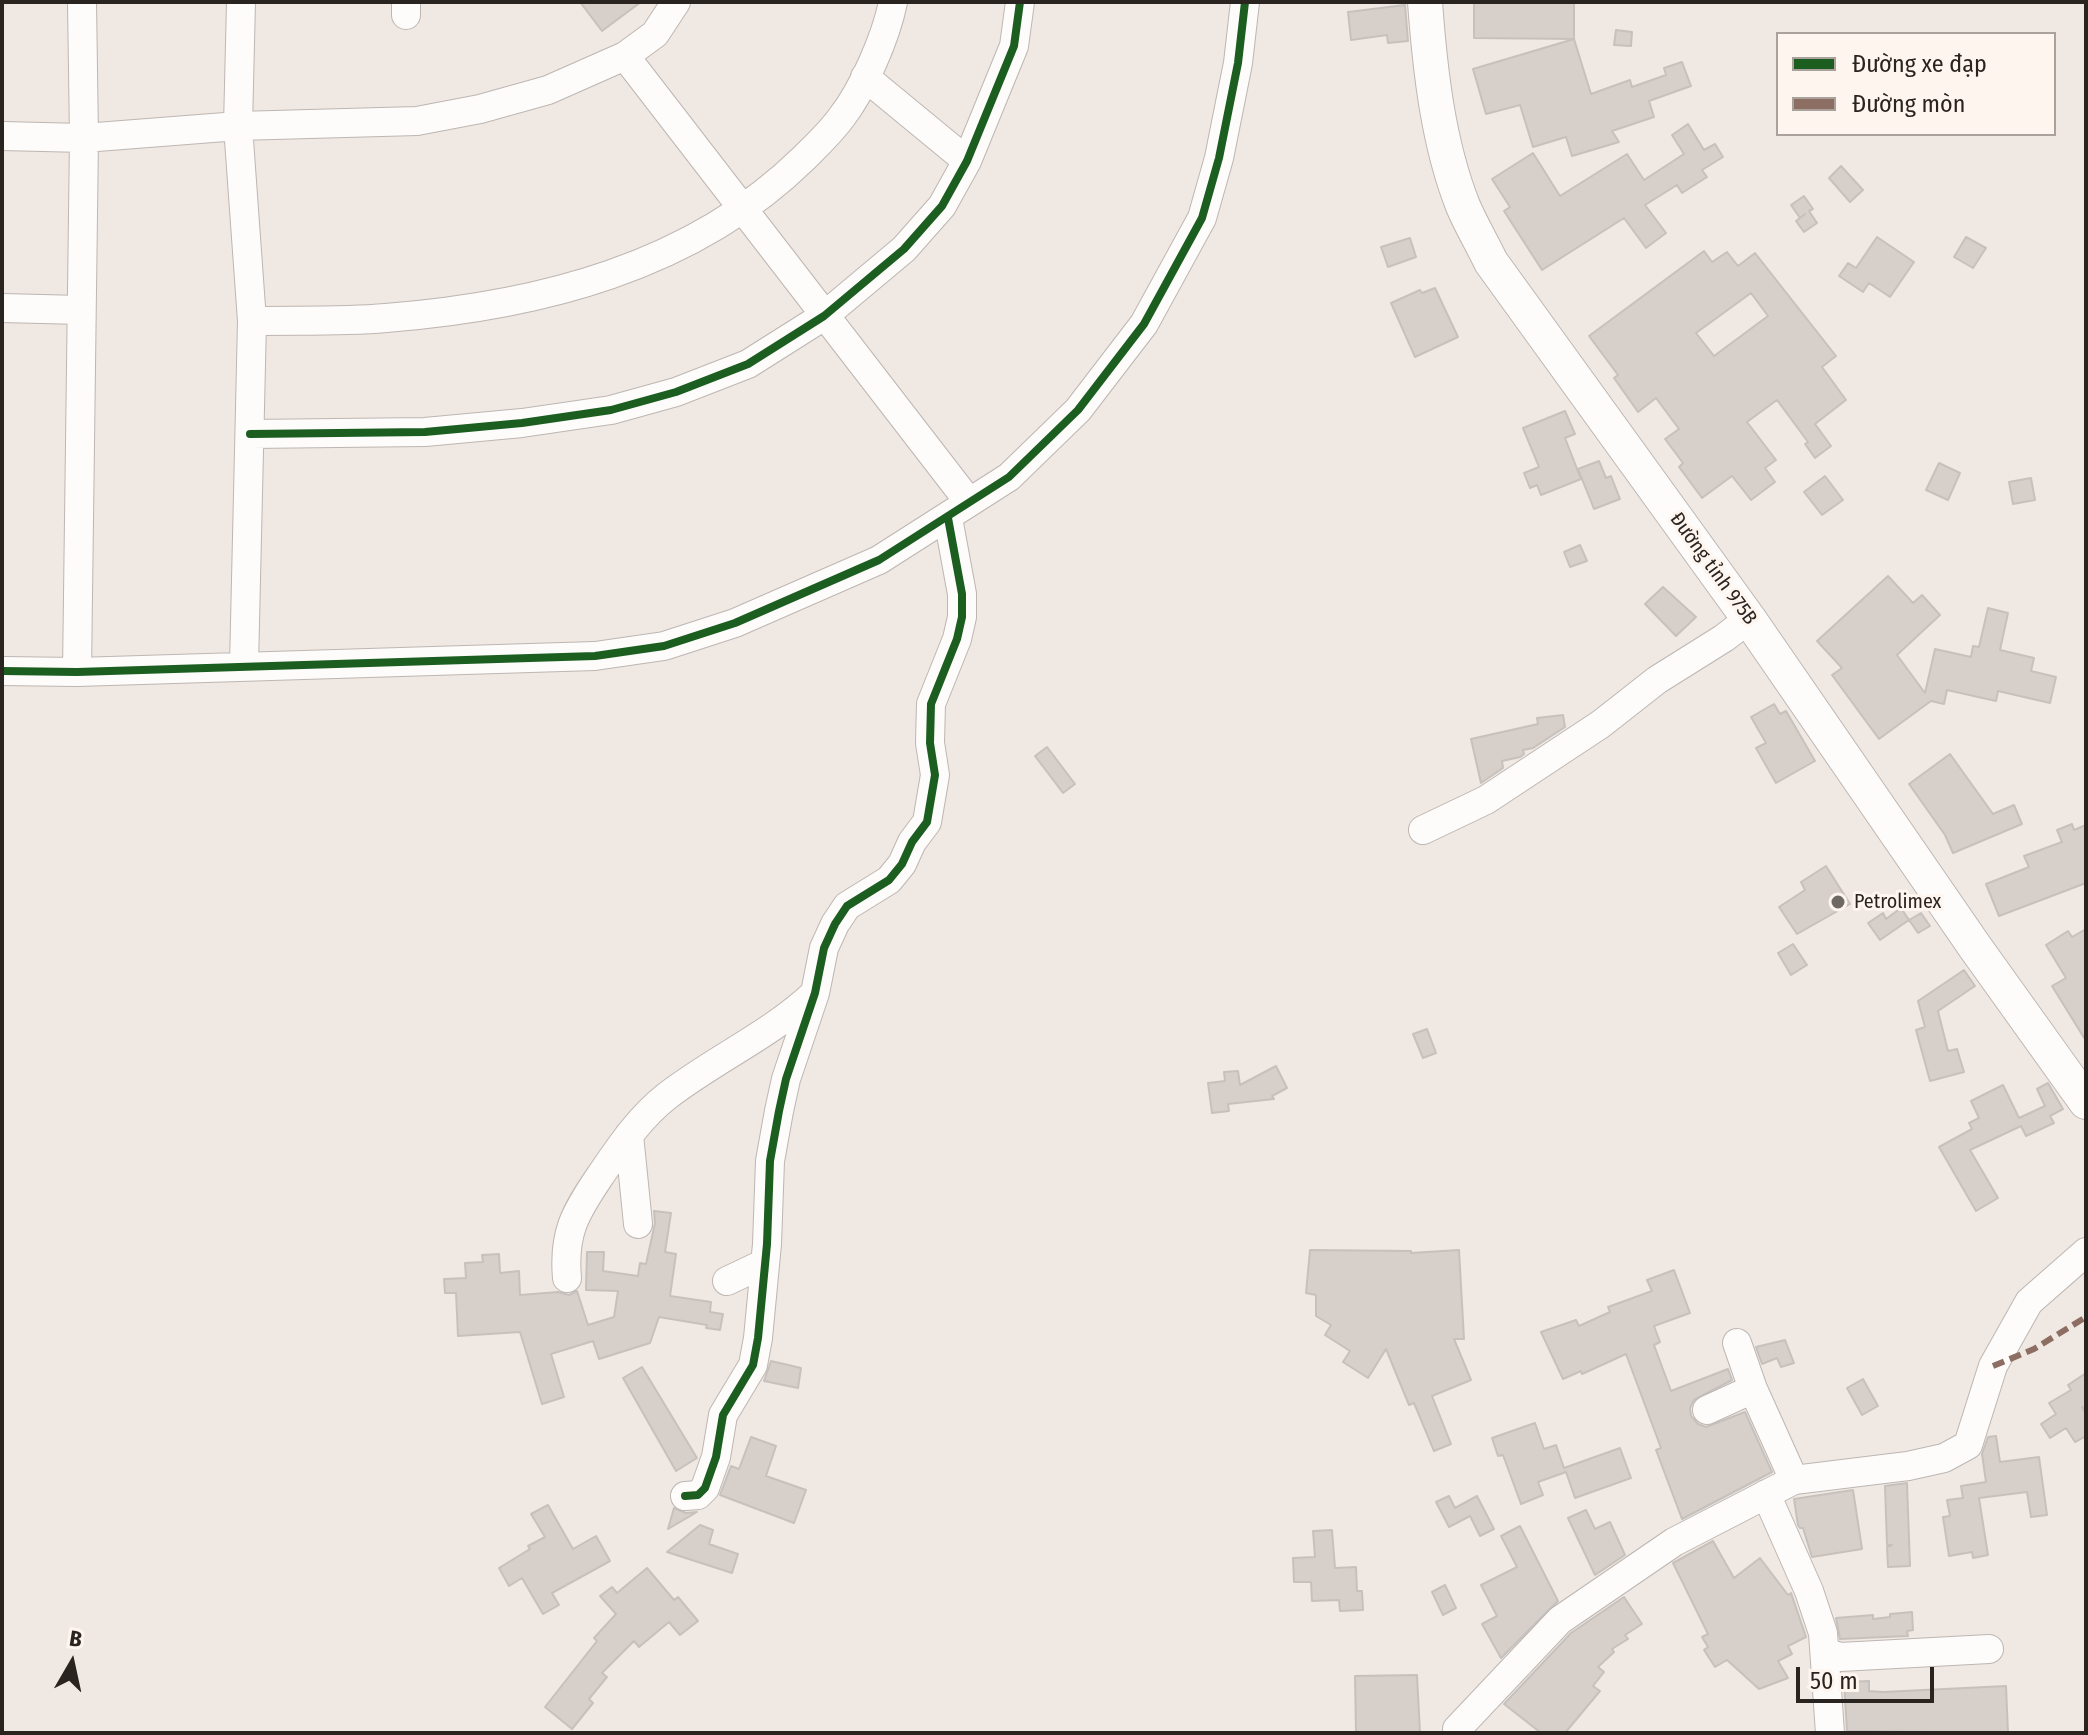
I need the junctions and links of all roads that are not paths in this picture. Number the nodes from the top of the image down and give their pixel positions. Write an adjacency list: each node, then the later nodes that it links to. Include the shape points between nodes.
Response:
1 (82, 2): 12 (street)
2 (241, 2): 10 (street)
3 (676, 2): 8 (street, via 655,34)
4 (893, 2): 9 (street)
5 (1020, 2): 13 (street, via 1014,46)
6 (1245, 2): 20 (street, via 1222,145 1202,218 1144,324 1078,410 1009,477)
7 (1425, 2): 21 (main road, Đường tỉnh 975B, via 1429,62 1447,154 1463,206 1491,262)
8 (625, 56): 10 (street, via 548,90 417,121); 14 (street)
9 (865, 77): 13 (street); 14 (street, via 842,117 817,145)
10 (238, 126): 12 (street); 18 (street)
11 (2, 136): 12 (street)
12 (84, 138): 16 (street)
13 (967, 161): 17 (street, via 942,206 904,249)
14 (743, 209): 17 (street); 18 (street, via 666,254 533,296 385,318)
15 (2, 308): 16 (street)
16 (81, 310): 24 (street)
17 (824, 316): 19 (street, via 748,364 611,410 425,432); 20 (street)
18 (252, 321): 19 (street)
19 (250, 434): 22 (street)
20 (958, 510): 22 (street, via 879,560 802,596 664,646 520,660); 26 (street, via 962,617 931,704 935,775 927,822 889,880 847,906 835,924)
21 (1749, 619): 25 (street, via 1486,800); 27 (main road, Đường tỉnh 975B)
22 (244, 666): 24 (street)
23 (2, 671): 24 (street)
24 (77, 672)
25 (1423, 830)
26 (815, 993): 28 (street, via 772,1028 667,1096); 31 (street, via 779,1111 770,1161)
27 (2086, 1102)
28 (629, 1135): 29 (street); 32 (street, via 574,1221 566,1244)
29 (638, 1224)
30 (2086, 1252): 37 (street, via 2029,1302 1993,1366 1968,1445 1944,1458 1908,1466)
31 (765, 1263): 33 (street); 39 (street, via 753,1365 723,1415 705,1488)
32 (567, 1278)
33 (727, 1281)
34 (1737, 1343): 35 (street)
35 (1753, 1389): 36 (street); 37 (street)
36 (1707, 1410)
37 (1794, 1480): 38 (street)
38 (1766, 1494): 41 (street, via 1809,1591); 42 (street, via 1674,1542 1560,1620)
39 (685, 1496)
40 (1989, 1649): 41 (street, via 1840,1657)
41 (1825, 1652): 43 (street)
42 (1457, 1729)
43 (1830, 1733)

